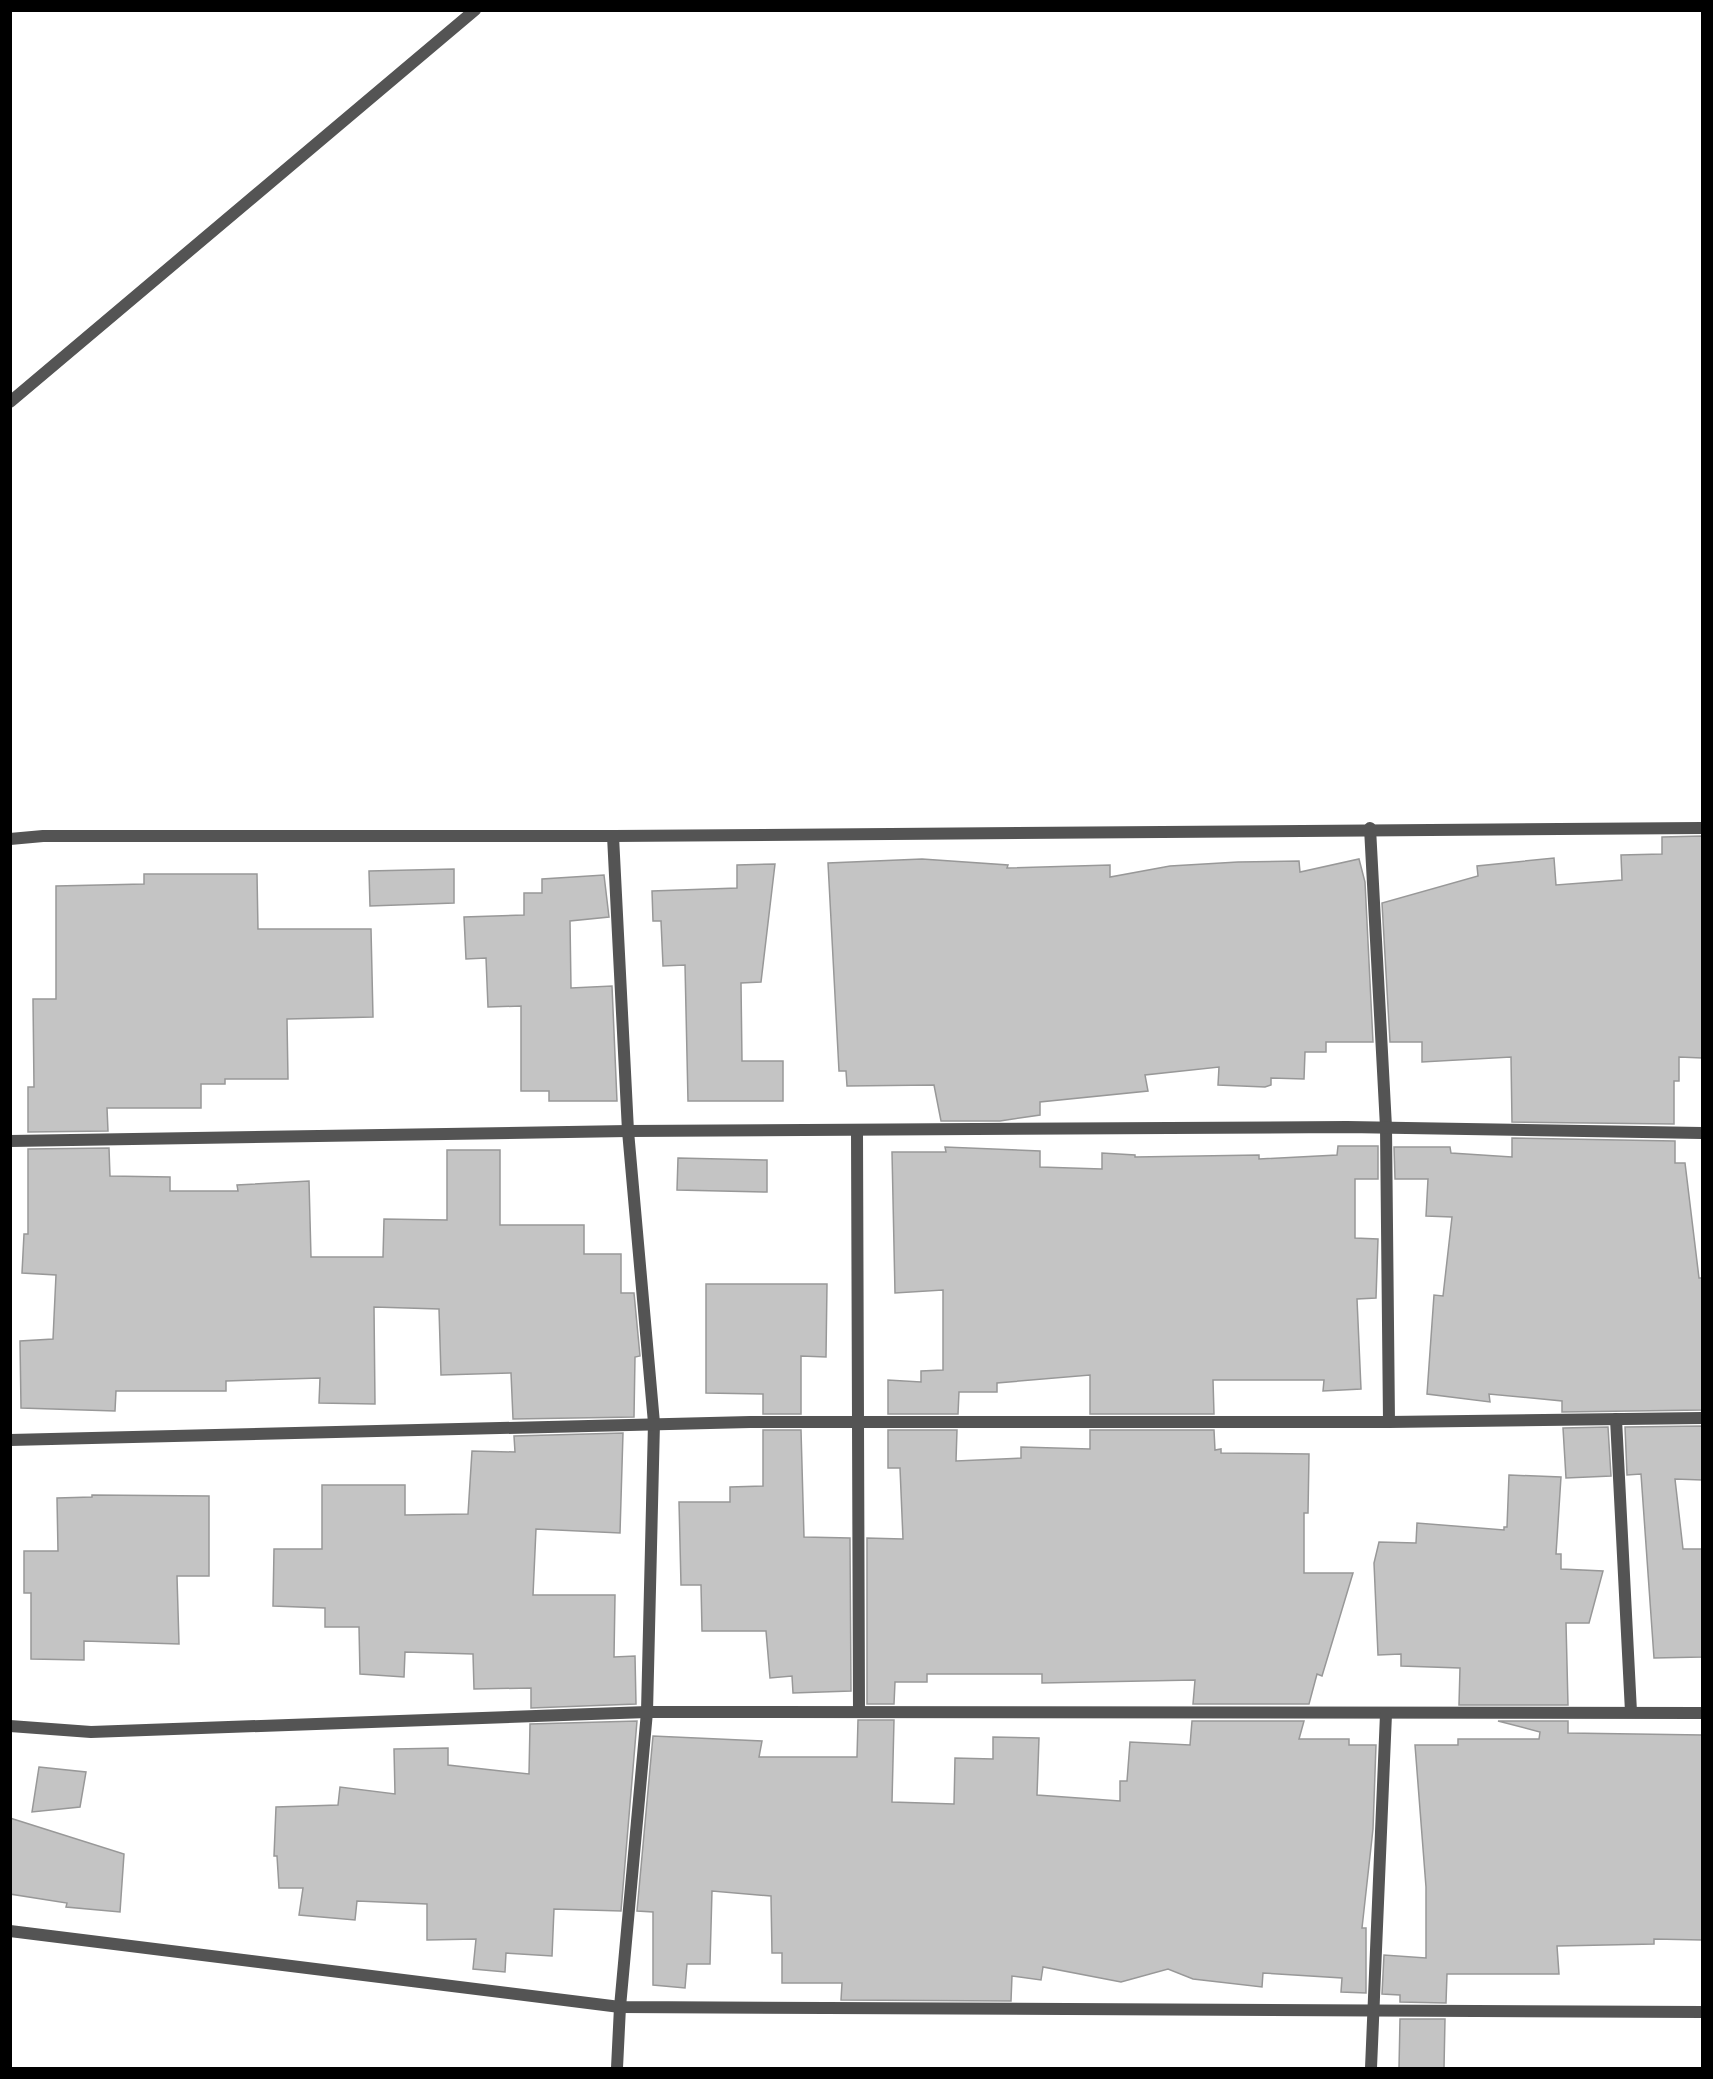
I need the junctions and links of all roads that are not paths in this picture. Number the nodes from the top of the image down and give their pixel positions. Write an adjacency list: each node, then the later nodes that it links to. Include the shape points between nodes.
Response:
1 (476, 10): 2 (street)
2 (10, 402)
3 (1370, 828): 4 (street); 5 (street); 7 (street)
4 (1702, 828)
5 (613, 836): 6 (street); 8 (street)
6 (10, 839)
7 (1386, 1127): 9 (street); 10 (street); 14 (street)
8 (628, 1131): 9 (street); 11 (street); 15 (street)
9 (857, 1131): 16 (street)
10 (1702, 1133)
11 (10, 1141)
12 (1616, 1419): 13 (street); 14 (street); 20 (street)
13 (1702, 1419)
14 (1389, 1422): 16 (street)
15 (654, 1423): 16 (street); 17 (street); 19 (street)
16 (859, 1423): 18 (street)
17 (10, 1440)
18 (859, 1711): 19 (street); 22 (street)
19 (647, 1712): 23 (street, via 91,1732); 25 (street)
20 (1631, 1712): 21 (street); 22 (street)
21 (1702, 1713)
22 (1386, 1714): 26 (street)
23 (10, 1726)
24 (10, 1931): 25 (street)
25 (620, 2007): 26 (street); 28 (street)
26 (1374, 2009): 27 (street); 29 (street)
27 (1702, 2012)
28 (617, 2068)
29 (1371, 2068)

